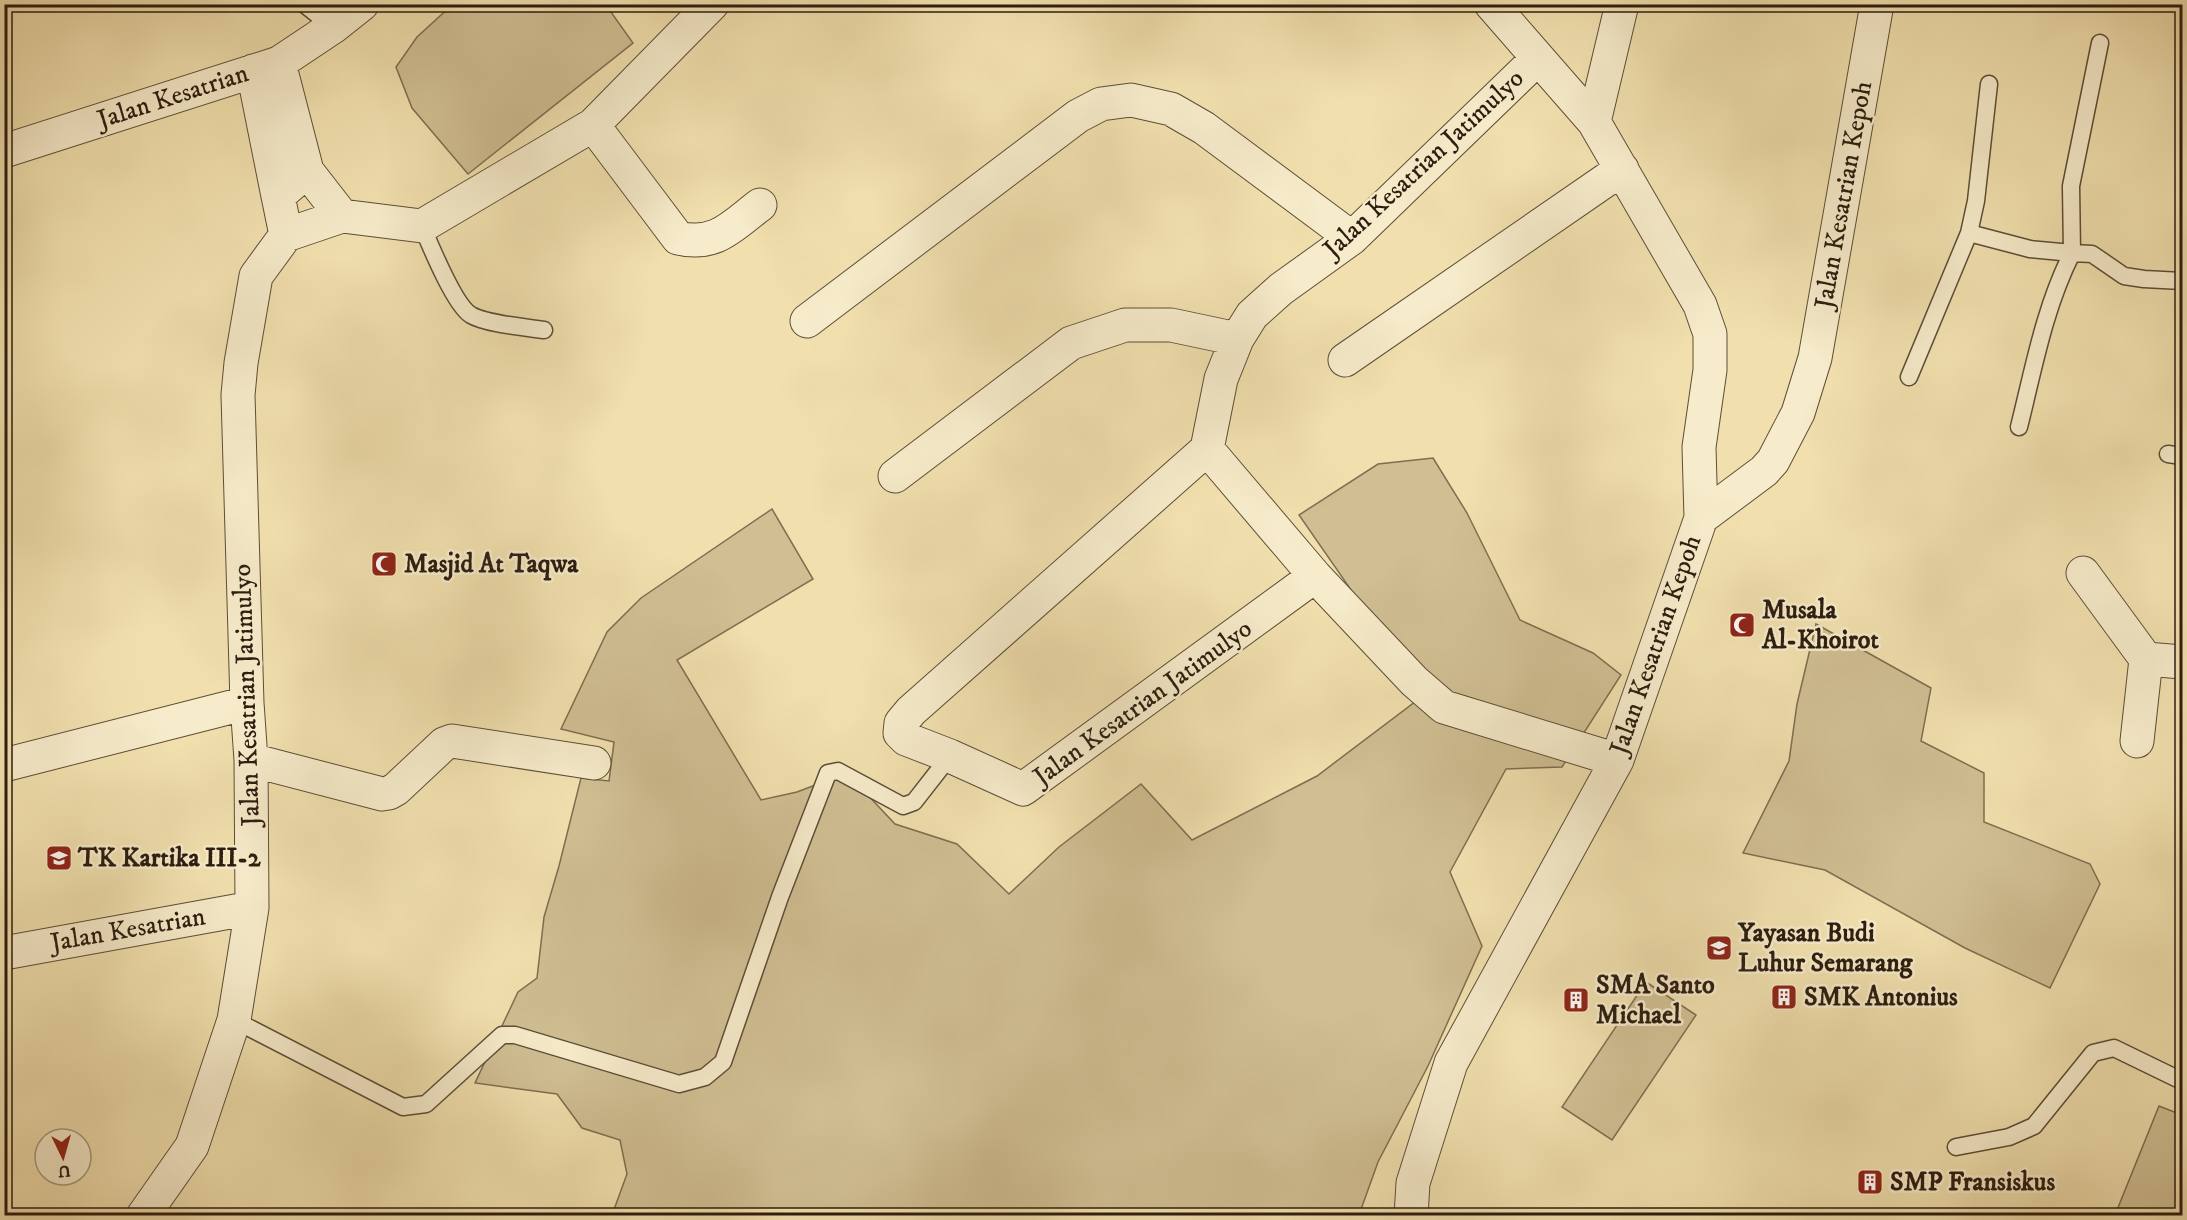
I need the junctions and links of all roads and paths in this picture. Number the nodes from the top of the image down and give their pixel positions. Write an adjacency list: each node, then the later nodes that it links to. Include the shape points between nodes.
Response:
1 (304, 4): 7 (lane)
2 (362, 4): 7 (street, Jalan Kesatrian)
3 (712, 4): 13 (street)
4 (1491, 4): 9 (street, Jalan Kesatrian Jatimulyo)
5 (1622, 4): 12 (street)
6 (1877, 4): 34 (street, Jalan Kesatrian Kepoh, via 1815,358 1798,413 1764,471)
7 (333, 27): 10 (street, Jalan Kesatrian)
8 (2100, 43): 24 (lane, via 2071,186)
9 (1538, 58): 12 (street, Jalan Kesatrian Jatimulyo); 23 (street, Jalan Kesatrian Jatimulyo)
10 (266, 67): 14 (street, Jalan Kesatrian); 16 (street); 17 (street)
11 (1989, 84): 21 (lane, via 1977,201)
12 (1594, 122): 15 (street, Jalan Kesatrian Jatimulyo)
13 (593, 125): 18 (street, via 678,238 694,242 717,237); 20 (street)
14 (4, 151)
15 (1622, 169): 29 (street); 34 (street, Jalan Kesatrian Jatimulyo, via 1700,305 1710,334 1710,370 1700,447)
16 (307, 171): 17 (street); 19 (street)
17 (278, 196): 22 (street)
18 (760, 205)
19 (342, 216): 20 (street); 22 (street)
20 (422, 226): 27 (lane, via 442,270 470,315)
21 (1969, 233): 24 (lane, via 2030,249); 30 (lane)
22 (286, 235): 39 (street, Jalan Kesatrian Jatimulyo, via 256,276 238,395)
23 (1352, 238): 26 (street, via 1204,128 1171,109 1131,100 1101,104 1078,116); 28 (street, Jalan Kesatrian Jatimulyo, via 1281,289 1252,315)
24 (2072, 253): 25 (lane, via 2092,254 2124,276); 31 (lane, via 2041,330)
25 (2182, 281)
26 (807, 321)
27 (544, 330)
28 (1237, 339): 32 (street, Jalan Kesatrian Jatimulyo, via 1221,379); 33 (street, via 1171,326 1125,325 1071,343)
29 (1345, 360)
30 (1910, 377)
31 (2019, 427)
32 (1207, 449): 36 (street); 41 (street, Jalan Kesatrian Jatimulyo, via 901,723 900,733 906,739)
33 (895, 476)
34 (1701, 518): 43 (street, Jalan Kesatrian Kepoh)
35 (2083, 573): 37 (street)
36 (1315, 576): 41 (street, Jalan Kesatrian Jatimulyo, via 1026,788); 43 (street, via 1414,681 1444,707)
37 (2146, 658): 38 (street); 40 (street)
38 (2182, 662)
39 (247, 703): 42 (street, Jalan Kesatrian Jatimulyo); 45 (street)
40 (2137, 741)
41 (950, 756): 48 (lane, via 914,802 903,806 838,771 828,773 723,1062 705,1077 679,1084 515,1035 502,1035 426,1104 403,1107)
42 (251, 760): 44 (street, via 382,794 396,789 452,741); 46 (street, Jalan Kesatrian Jatimulyo)
43 (1617, 760): 52 (street, Jalan Kesatrian Kepoh, via 1451,1063 1413,1183)
44 (594, 763)
45 (4, 765)
46 (252, 908): 47 (street, Jalan Kesatrian); 48 (street, Jalan Kesatrian Jatimulyo)
47 (4, 953)
48 (234, 1020): 51 (street, Jalan Kesatrian Jatimulyo, via 192,1146)
49 (2182, 1081): 50 (lane, via 2114,1048 2093,1053 2034,1126 2009,1137)
50 (1956, 1147)
51 (143, 1215)
52 (1411, 1215)

